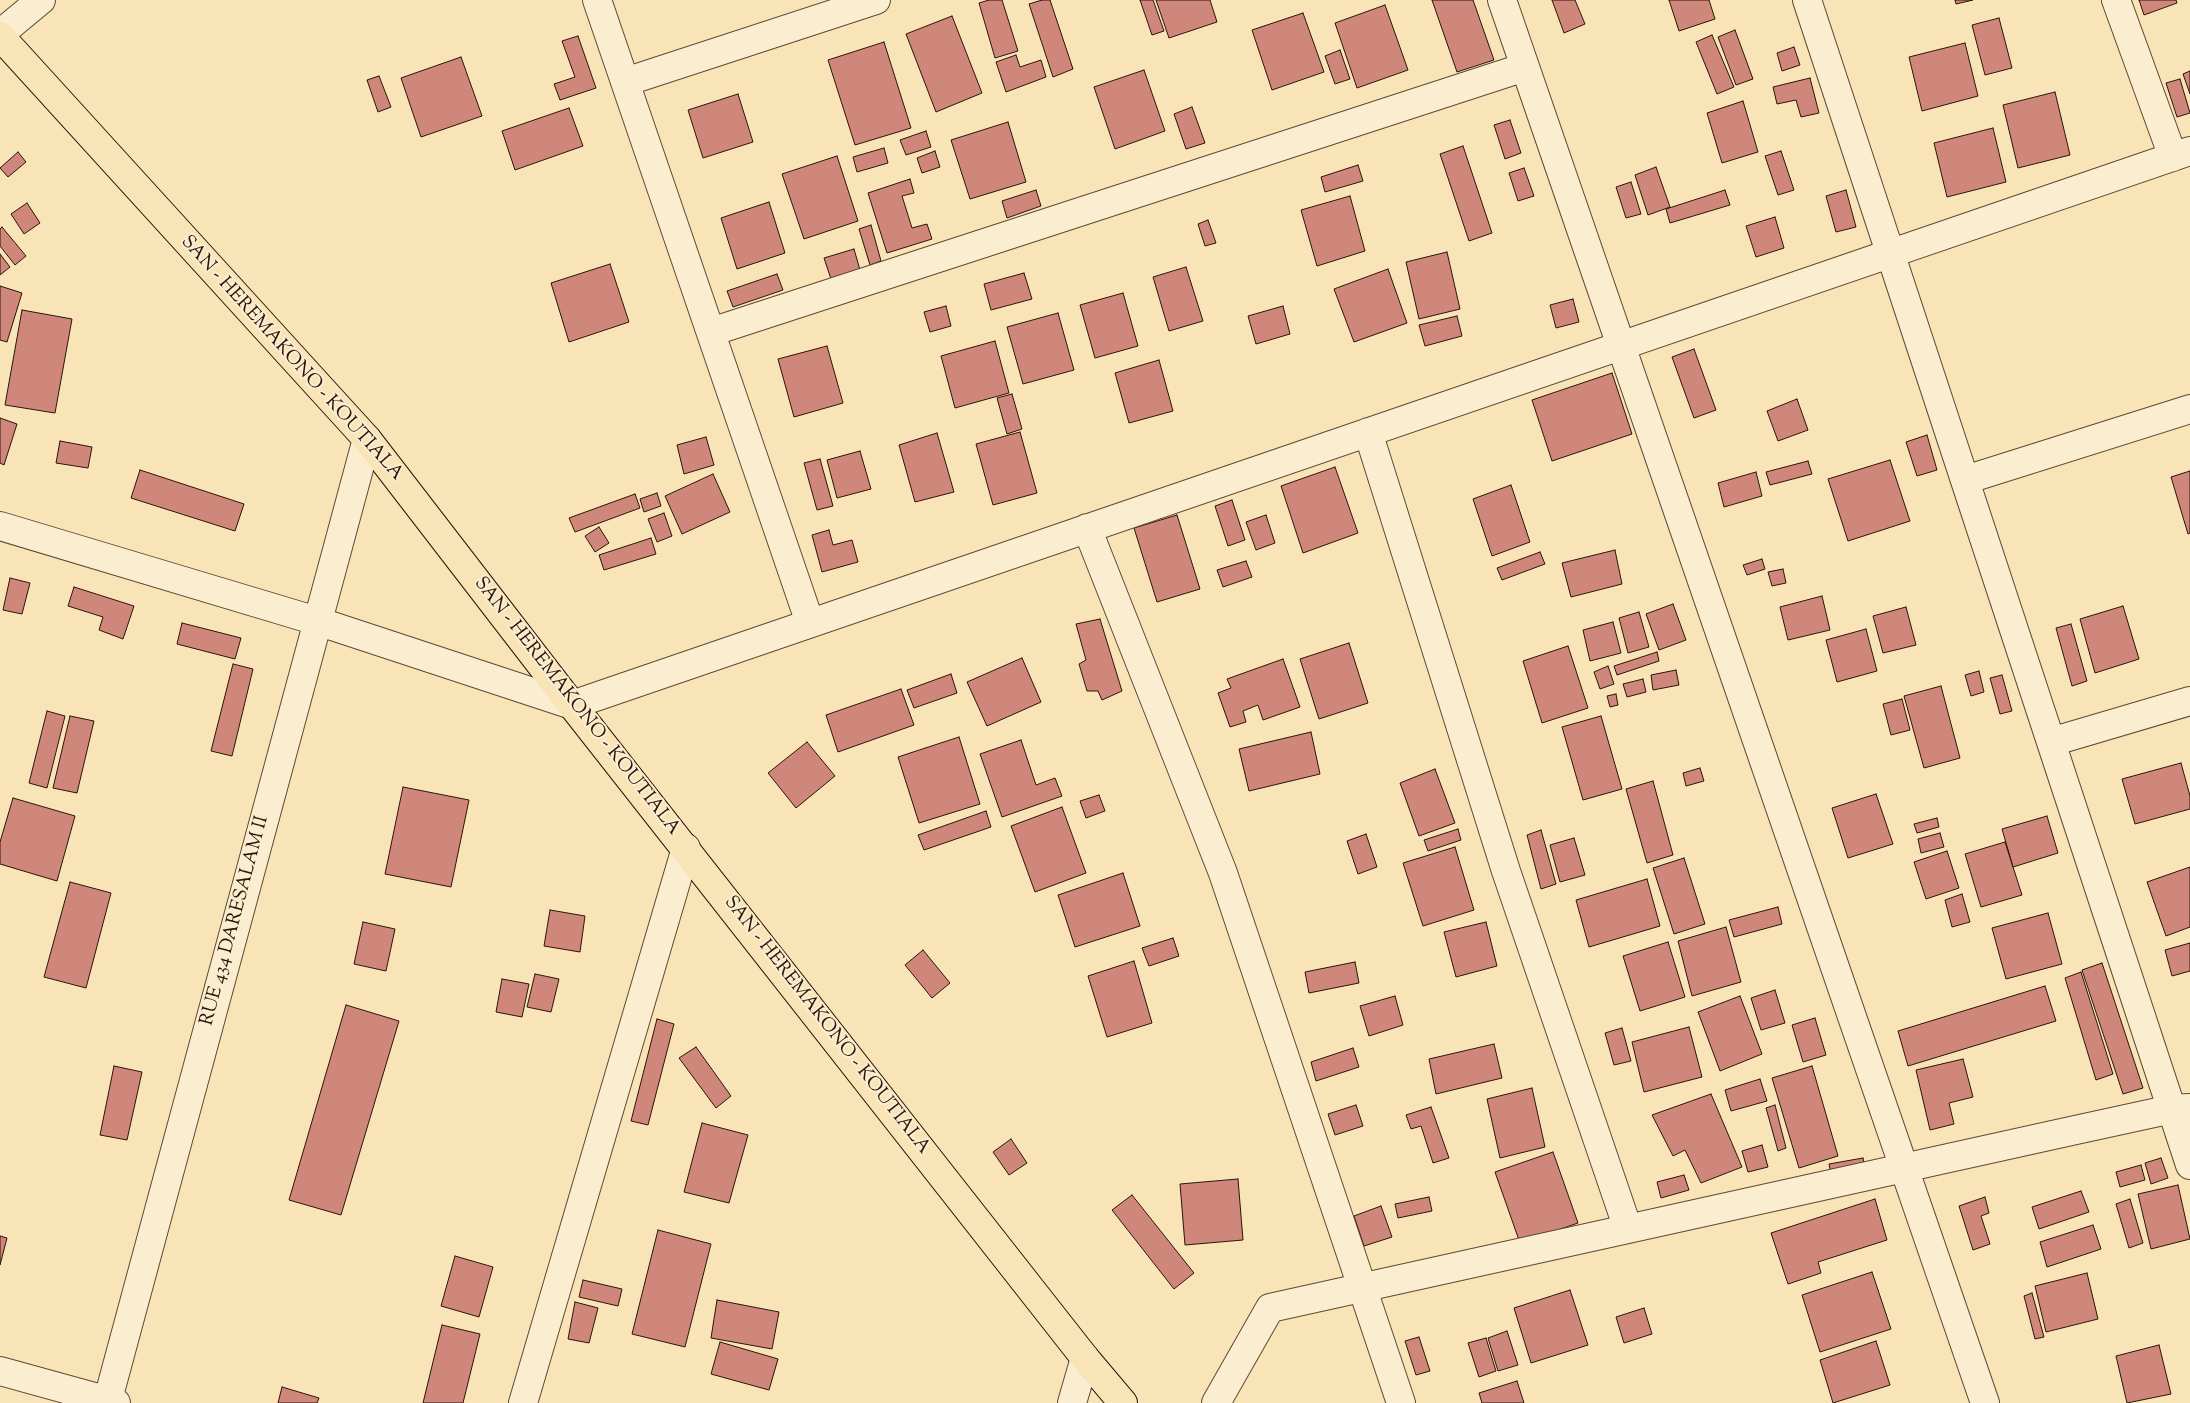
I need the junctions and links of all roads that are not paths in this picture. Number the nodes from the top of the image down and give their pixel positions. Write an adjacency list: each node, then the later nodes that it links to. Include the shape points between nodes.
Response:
1 (41, 0): 7 (street)
2 (597, 0): 9 (street)
3 (876, 0): 9 (street)
4 (1502, 0): 8 (street)
5 (1806, 0): 11 (street)
6 (2116, 0): 10 (street)
7 (0, 35): 16 (main road, SAN - HEREMAKONO - KOUTIALA)
8 (1525, 68): 12 (street); 13 (street)
9 (625, 82): 12 (street)
10 (2181, 154): 11 (street)
11 (1890, 253): 13 (street); 17 (street)
12 (711, 332): 21 (street)
13 (1621, 346): 15 (street); 28 (street)
14 (2190, 409): 17 (street)
15 (1368, 432): 19 (street); 29 (street, via 1506,871)
16 (367, 439): 20 (street, RUE 434 DARESALAM II); 23 (main road, SAN - HEREMAKONO - KOUTIALA)
17 (1965, 480): 24 (street)
18 (0, 526): 20 (street)
19 (1087, 528): 21 (street); 30 (street, via 1222,873)
20 (317, 621): 23 (street); 33 (street, RUE 434 DARESALAM II)
21 (810, 624): 23 (street)
22 (2190, 701): 24 (street)
23 (572, 705): 25 (main road, SAN - HEREMAKONO - KOUTIALA)
24 (2051, 742): 26 (street)
25 (686, 848): 31 (main road, SAN - HEREMAKONO - KOUTIALA); 34 (street)
26 (2184, 1106): 27 (street); 28 (street)
27 (2190, 1165)
28 (1904, 1168): 29 (street); 39 (street)
29 (1628, 1229): 30 (street)
30 (1364, 1288): 37 (street, via 1270,1308); 38 (street)
31 (1085, 1358): 35 (street); 36 (main road, SAN - HEREMAKONO - KOUTIALA)
32 (0, 1371): 33 (street)
33 (110, 1402)
34 (523, 1403)
35 (1072, 1403)
36 (1122, 1403)
37 (1216, 1403)
38 (1401, 1403)
39 (1985, 1403)

